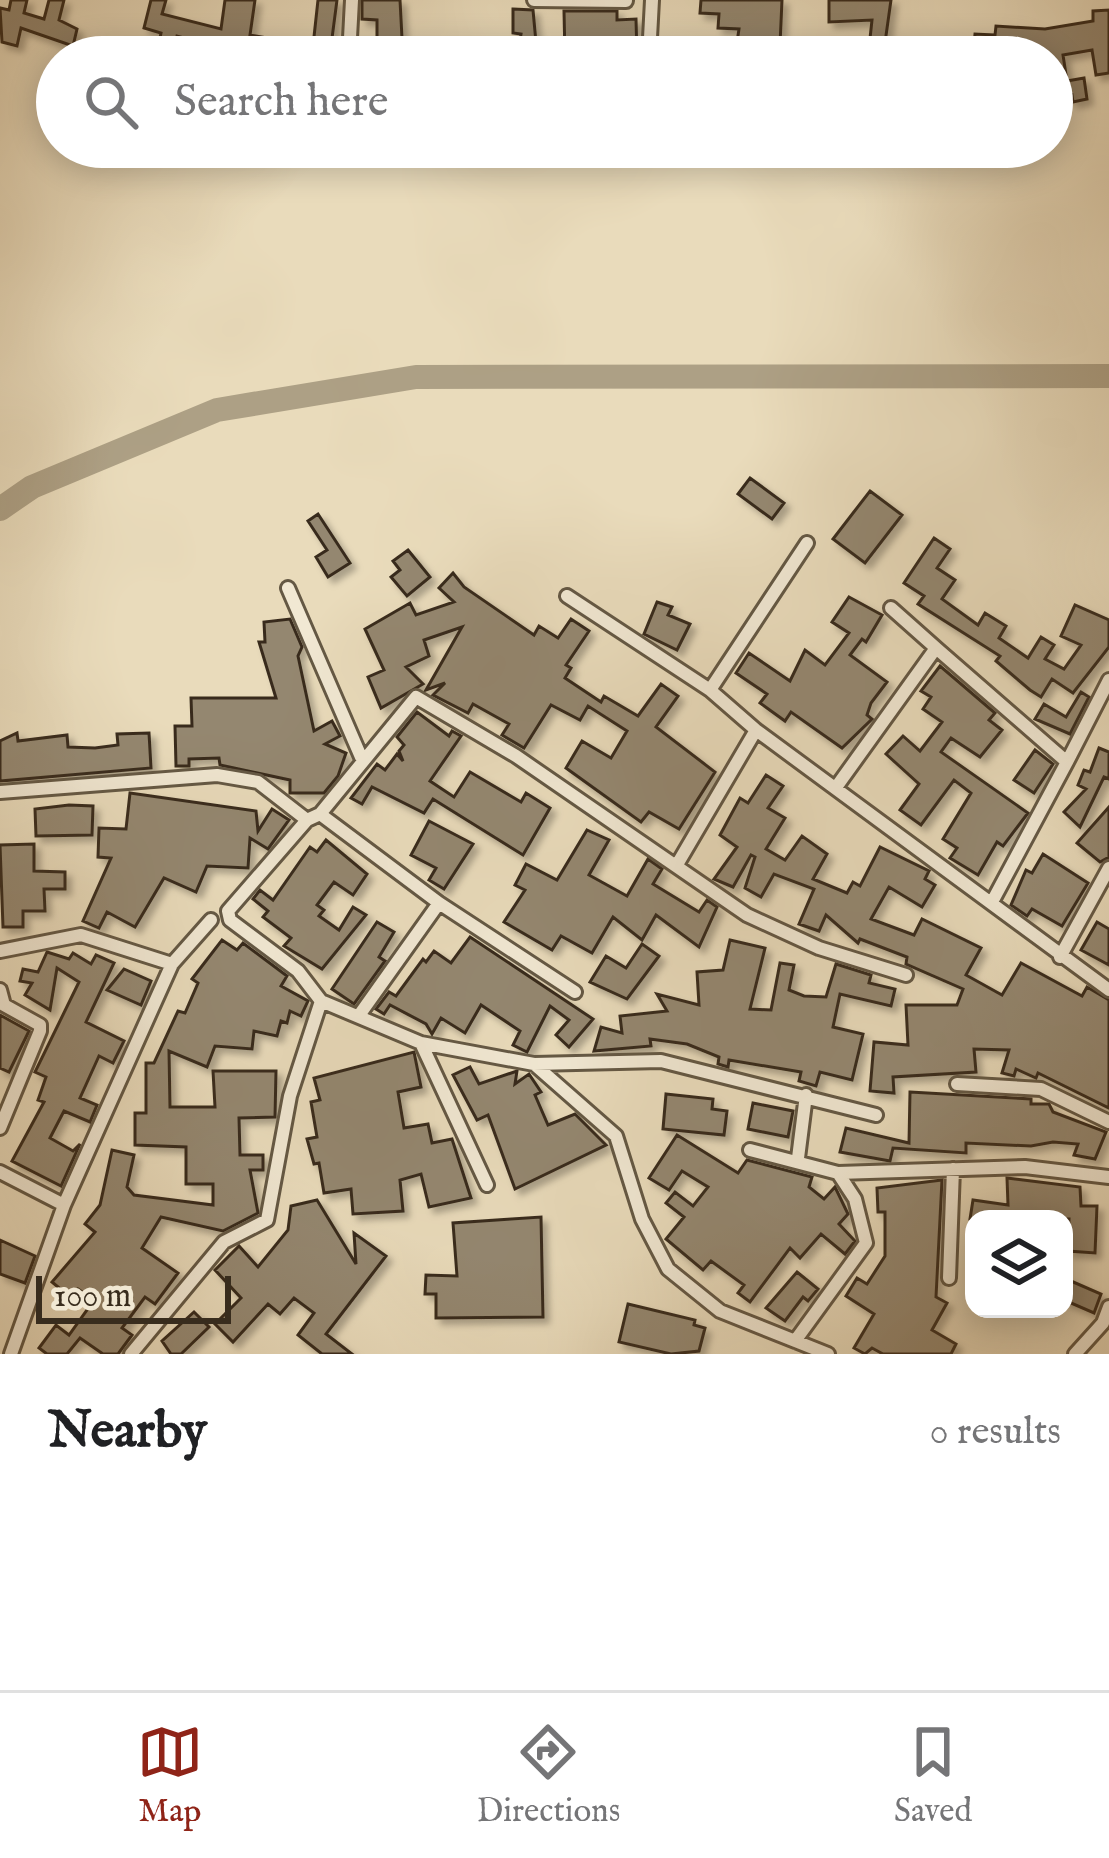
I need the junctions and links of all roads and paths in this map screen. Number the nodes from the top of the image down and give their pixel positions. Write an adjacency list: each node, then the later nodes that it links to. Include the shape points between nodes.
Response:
1 (352, 0): 5 (street)
2 (534, 0): 4 (street)
3 (652, 0): 6 (street)
4 (626, 1)
5 (350, 36)
6 (651, 36)
7 (808, 543): 13 (street)
8 (288, 587): 15 (street)
9 (567, 596): 13 (street)
10 (891, 608): 11 (street)
11 (936, 648): 16 (street); 17 (street)
12 (1109, 680): 16 (street)
13 (710, 690): 14 (street)
14 (756, 730): 17 (street); 20 (street)
15 (362, 757): 19 (street); 20 (street, via 411,698 420,698)
16 (1066, 762): 22 (street)
17 (837, 786): 22 (street)
18 (0, 792): 19 (street, via 217,775 258,782)
19 (313, 817): 23 (street); 32 (street, via 228,911)
20 (677, 863): 28 (street, via 747,914)
21 (1109, 868): 26 (street)
22 (992, 902): 26 (street)
23 (440, 903): 31 (street); 33 (street)
24 (211, 920): 27 (street)
25 (0, 951): 27 (street, via 81,935)
26 (1060, 957): 30 (street)
27 (172, 964): 48 (street)
28 (906, 976)
29 (0, 990): 40 (street, via 4,1005 40,1025)
30 (1109, 990)
31 (574, 992)
32 (321, 1001): 33 (street); 53 (street, via 290,1096 267,1220 224,1242)
33 (360, 1014): 34 (street)
34 (421, 1043): 35 (street); 47 (street)
35 (534, 1064): 37 (street, via 661,1061); 51 (street, via 616,1136 642,1219 668,1269 720,1311)
36 (957, 1084): 39 (street, via 1042,1089)
37 (806, 1095): 38 (street); 42 (street)
38 (877, 1115)
39 (1109, 1122)
40 (0, 1128)
41 (750, 1150): 42 (street)
42 (797, 1158): 45 (street)
43 (952, 1169): 45 (street); 46 (street); 49 (street)
44 (0, 1172): 48 (street)
45 (838, 1173): 51 (street, via 860,1211 866,1244)
46 (1109, 1177)
47 (487, 1185)
48 (64, 1204): 52 (street)
49 (949, 1279)
50 (1109, 1307): 55 (street)
51 (795, 1341): 54 (street)
52 (11, 1354)
53 (131, 1354)
54 (828, 1354)
55 (1075, 1354)

